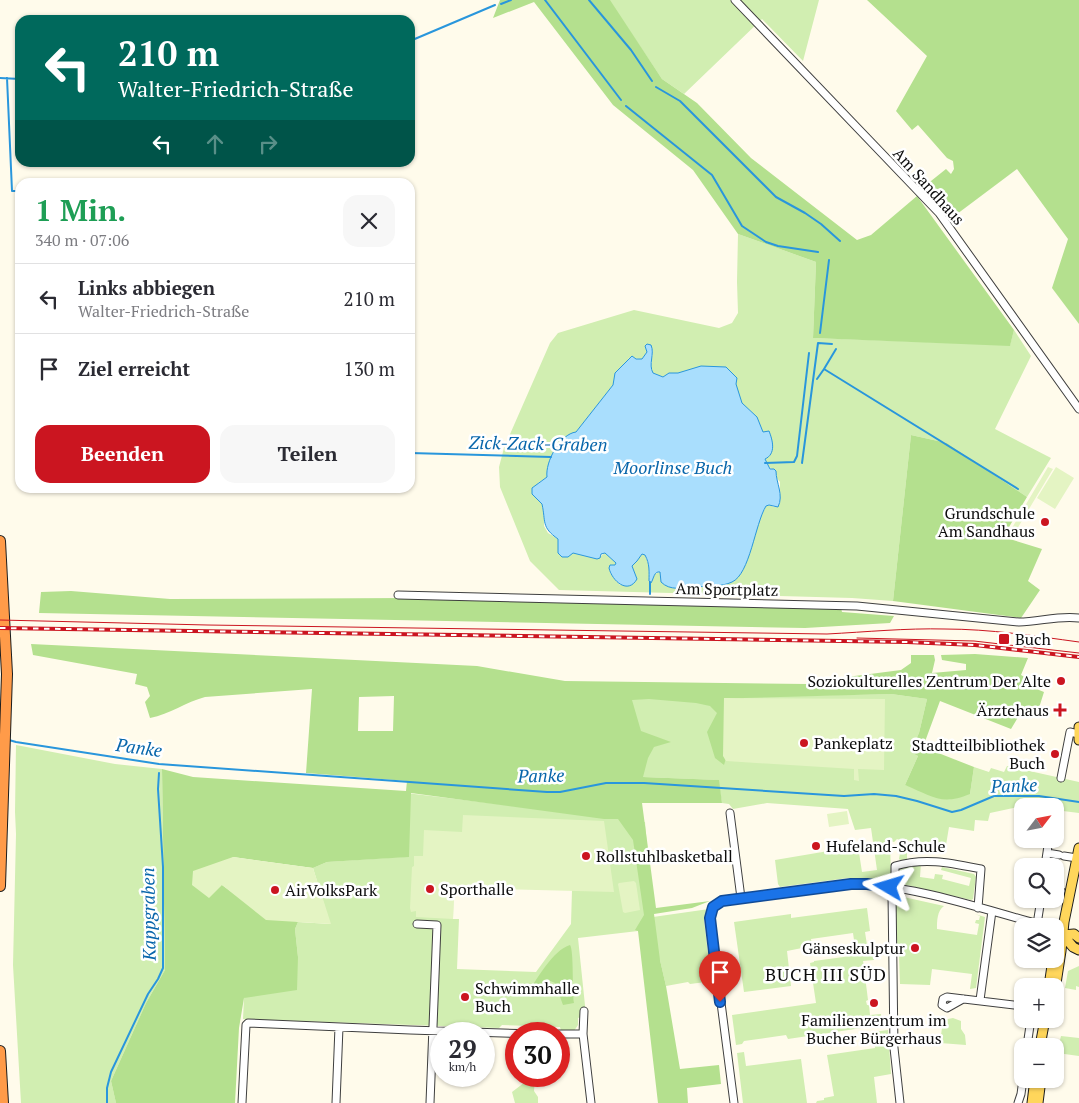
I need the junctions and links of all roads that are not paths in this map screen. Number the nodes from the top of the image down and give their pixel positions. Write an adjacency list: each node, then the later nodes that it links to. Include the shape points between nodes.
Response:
1 (735, 0): 2 (street, Am Sandhaus, via 939,213)
2 (1079, 409)
3 (0, 542): 15 (highway, via 6,638)
4 (398, 595): 5 (street, Am Sportplatz, via 856,606 1019,622)
5 (1079, 618)
6 (1079, 727): 7 (main road)
7 (1079, 734): 8 (main road); 9 (street, via 1070,732)
8 (1079, 740)
9 (1060, 778)
10 (730, 813): 17 (street)
11 (1048, 848): 12 (street)
12 (1047, 853): 13 (street, via 1062,856); 14 (street)
13 (1078, 853): 23 (main road)
14 (1046, 858)
15 (0, 886)
16 (893, 888): 17 (street, via 851,884); 18 (street); 18 (street, via 895,866 914,861 927,860 981,869); 49 (street, via 894,1048)
17 (741, 898): 48 (street, via 718,902 710,918)
18 (978, 908): 20 (street)
19 (1040, 908): 22 (street)
20 (992, 911): 21 (street); 30 (street)
21 (1016, 918)
22 (1038, 918)
23 (1063, 918)
24 (417, 924): 33 (street, via 437,925)
25 (1064, 933): 27 (main road)
26 (1064, 938): 28 (main road)
27 (1079, 938)
28 (1079, 950)
29 (963, 999): 30 (street)
30 (980, 1000): 31 (street)
31 (1014, 1005)
32 (584, 1011): 37 (street)
33 (432, 1022)
34 (339, 1027): 35 (street); 44 (street, via 248,1023); 45 (street)
35 (430, 1031)
36 (570, 1034): 37 (street)
37 (583, 1034): 47 (street)
38 (0, 1051): 43 (highway)
39 (430, 1087): 46 (street)
40 (1022, 1088): 50 (street)
41 (1034, 1088): 51 (main road)
42 (1040, 1088): 52 (main road)
43 (2, 1103)
44 (242, 1103)
45 (336, 1103)
46 (430, 1103)
47 (591, 1103)
48 (734, 1103)
49 (900, 1103)
50 (1018, 1103)
51 (1032, 1103)
52 (1038, 1103)

